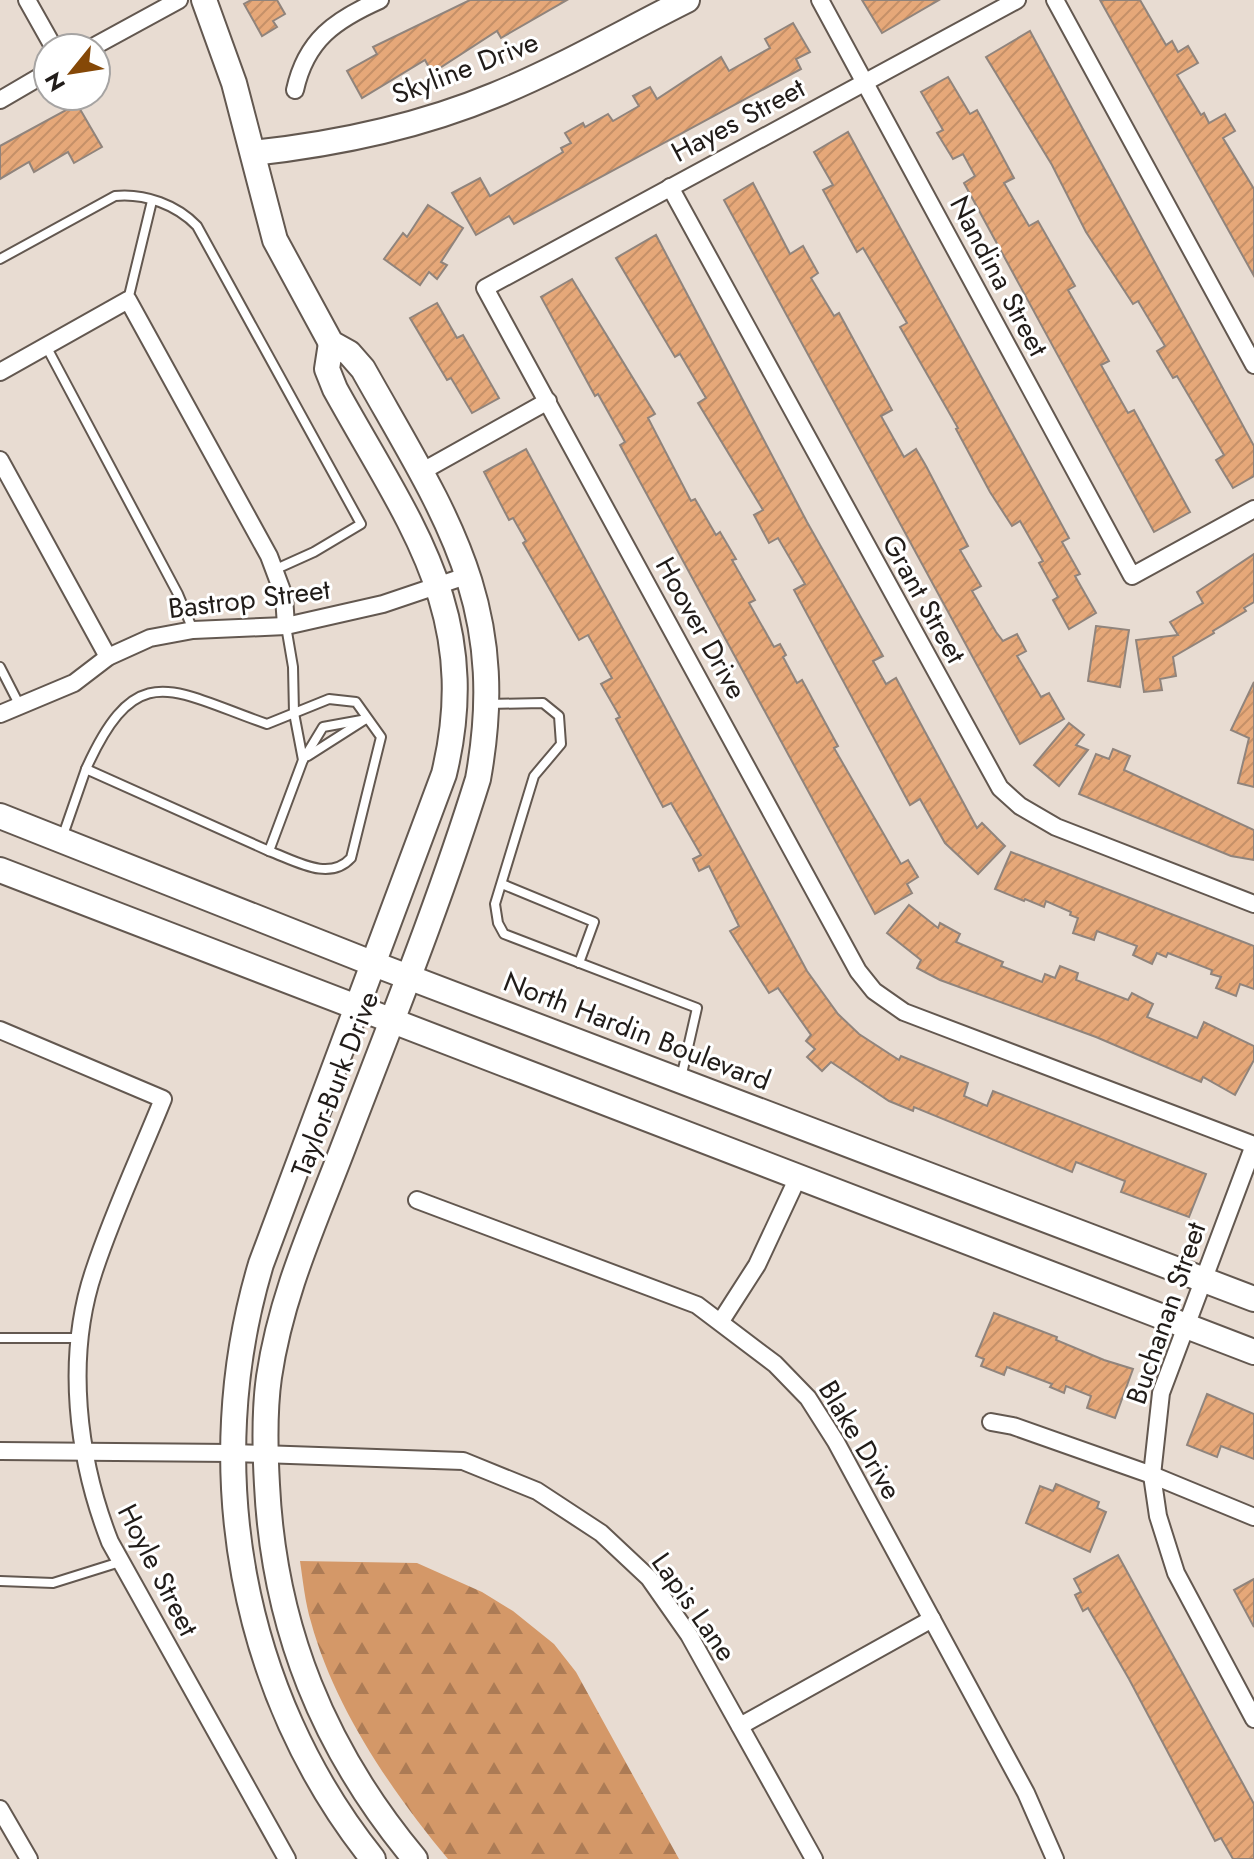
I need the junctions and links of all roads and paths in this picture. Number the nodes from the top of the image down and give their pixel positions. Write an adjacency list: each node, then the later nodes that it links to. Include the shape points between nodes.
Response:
1 (27, 0): 9 (street)
2 (179, 0): 10 (street)
3 (204, 0): 15 (street, Taylor-Burk Drive)
4 (380, 0): 13 (street, via 336,23 315,41)
5 (687, 0): 15 (street, Skyline Drive, via 483,99 364,136)
6 (820, 0): 12 (street, Nandina Street)
7 (1017, 0): 12 (street, Hayes Street)
8 (1055, 0): 23 (street)
9 (45, 32)
10 (112, 37)
11 (32, 81): 14 (street)
12 (864, 82): 16 (street, Hayes Street); 28 (street, Nandina Street, via 1132,576)
13 (295, 90)
14 (0, 100)
15 (253, 153): 21 (street, Taylor-Burk Drive, via 275,240)
16 (670, 187): 19 (street, Hayes Street); 48 (street, Grant Street, via 1000,788 1056,827)
17 (152, 201): 18 (lane, via 130,195 102,201); 20 (lane); 29 (lane, via 178,208 197,226 361,524)
18 (0, 259)
19 (485, 288): 25 (street, Hoover Drive)
20 (128, 300): 22 (street); 29 (street)
21 (331, 343): 27 (street, Taylor-Burk Drive, via 363,369); 31 (street, Taylor-Burk Drive, via 327,369 335,389)
22 (46, 346): 24 (street); 33 (lane)
23 (1254, 365)
24 (0, 372)
25 (548, 401): 27 (street); 56 (street, Hoover Drive, via 858,971 874,991 904,1012)
26 (0, 460): 34 (street)
27 (421, 472): 30 (street, Taylor-Burk Drive)
28 (1254, 509)
29 (274, 570): 32 (street, via 284,596)
30 (469, 575): 31 (street, Bastrop Street); 36 (street, Taylor-Burk Drive, via 479,608)
31 (438, 585): 32 (street, Bastrop Street, via 383,604); 50 (street, Taylor-Burk Drive, via 452,634 453,735 444,774)
32 (286, 626): 33 (street, Bastrop Street); 38 (lane)
33 (193, 630): 34 (street, Bastrop Street, via 150,638)
34 (108, 657): 37 (street, Bastrop Street, via 74,683)
35 (0, 667): 37 (lane)
36 (487, 704): 47 (lane, via 543,703 559,716 561,744 534,776); 51 (street, Taylor-Burk Drive, via 478,779)
37 (20, 706): 39 (street, Bastrop Street)
38 (294, 713): 40 (lane, via 329,699 356,702); 41 (lane); 42 (lane, via 267,724 166,689 144,692 129,703)
39 (0, 714)
40 (367, 719): 41 (lane); 41 (lane, via 323,727); 45 (lane, via 381,737 351,858 341,869 326,871)
41 (303, 760): 45 (lane)
42 (86, 769): 44 (lane); 45 (lane)
43 (0, 816): 44 (street, North Hardin Boulevard)
44 (61, 840): 50 (street, North Hardin Boulevard)
45 (269, 851)
46 (0, 870): 52 (street)
47 (502, 884): 49 (lane, via 495,904 504,934); 49 (lane, via 594,922)
48 (1254, 904)
49 (579, 963): 55 (lane, via 697,1008)
50 (374, 964): 51 (street, North Hardin Boulevard); 52 (street, Taylor-Burk Drive)
51 (410, 977): 53 (street, Taylor-Burk Drive); 55 (street, North Hardin Boulevard)
52 (358, 1007): 53 (street); 69 (street, Taylor-Burk Drive, via 251,1298 238,1365)
53 (392, 1019): 57 (street); 70 (street, Taylor-Burk Drive, via 290,1282 269,1379)
54 (0, 1030): 64 (street, Hoyle Street, via 163,1099 93,1272)
55 (680, 1079): 59 (street, North Hardin Boulevard)
56 (1254, 1145): 59 (street, Buchanan Street)
57 (799, 1175): 61 (street, via 757,1265); 62 (street)
58 (417, 1200): 61 (street, Blake Drive, via 697,1305)
59 (1203, 1279): 60 (street, North Hardin Boulevard); 62 (street, Buchanan Street)
60 (1254, 1299)
61 (721, 1321): 75 (street, Blake Drive, via 808,1398)
62 (1185, 1326): 65 (street); 71 (street, Buchanan Street, via 1161,1393)
63 (0, 1338): 64 (lane)
64 (79, 1338): 67 (street, Hoyle Street)
65 (1254, 1352)
66 (991, 1422): 71 (street)
67 (83, 1450): 68 (street, Lapis Lane); 69 (street, Lapis Lane); 73 (street, Hoyle Street, via 98,1512)
68 (0, 1451)
69 (232, 1453): 70 (street, Lapis Lane); 81 (street, Taylor-Burk Drive, via 238,1541 264,1655 319,1780)
70 (265, 1455): 77 (street, Lapis Lane, via 463,1461 537,1491 601,1533 649,1578 689,1635); 82 (street, Taylor-Burk Drive, via 274,1562 293,1646 340,1753)
71 (1152, 1475): 72 (street); 76 (street, Buchanan Street, via 1176,1573)
72 (1254, 1517)
73 (120, 1562): 74 (lane, via 53,1583); 80 (street, Hoyle Street)
74 (0, 1581)
75 (932, 1619): 77 (street); 84 (street, Blake Drive, via 1026,1793)
76 (1254, 1719)
77 (740, 1726): 83 (street, Lapis Lane)
78 (0, 1809): 79 (street)
79 (29, 1859)
80 (287, 1859)
81 (373, 1859)
82 (415, 1859)
83 (814, 1859)
84 (1055, 1859)

